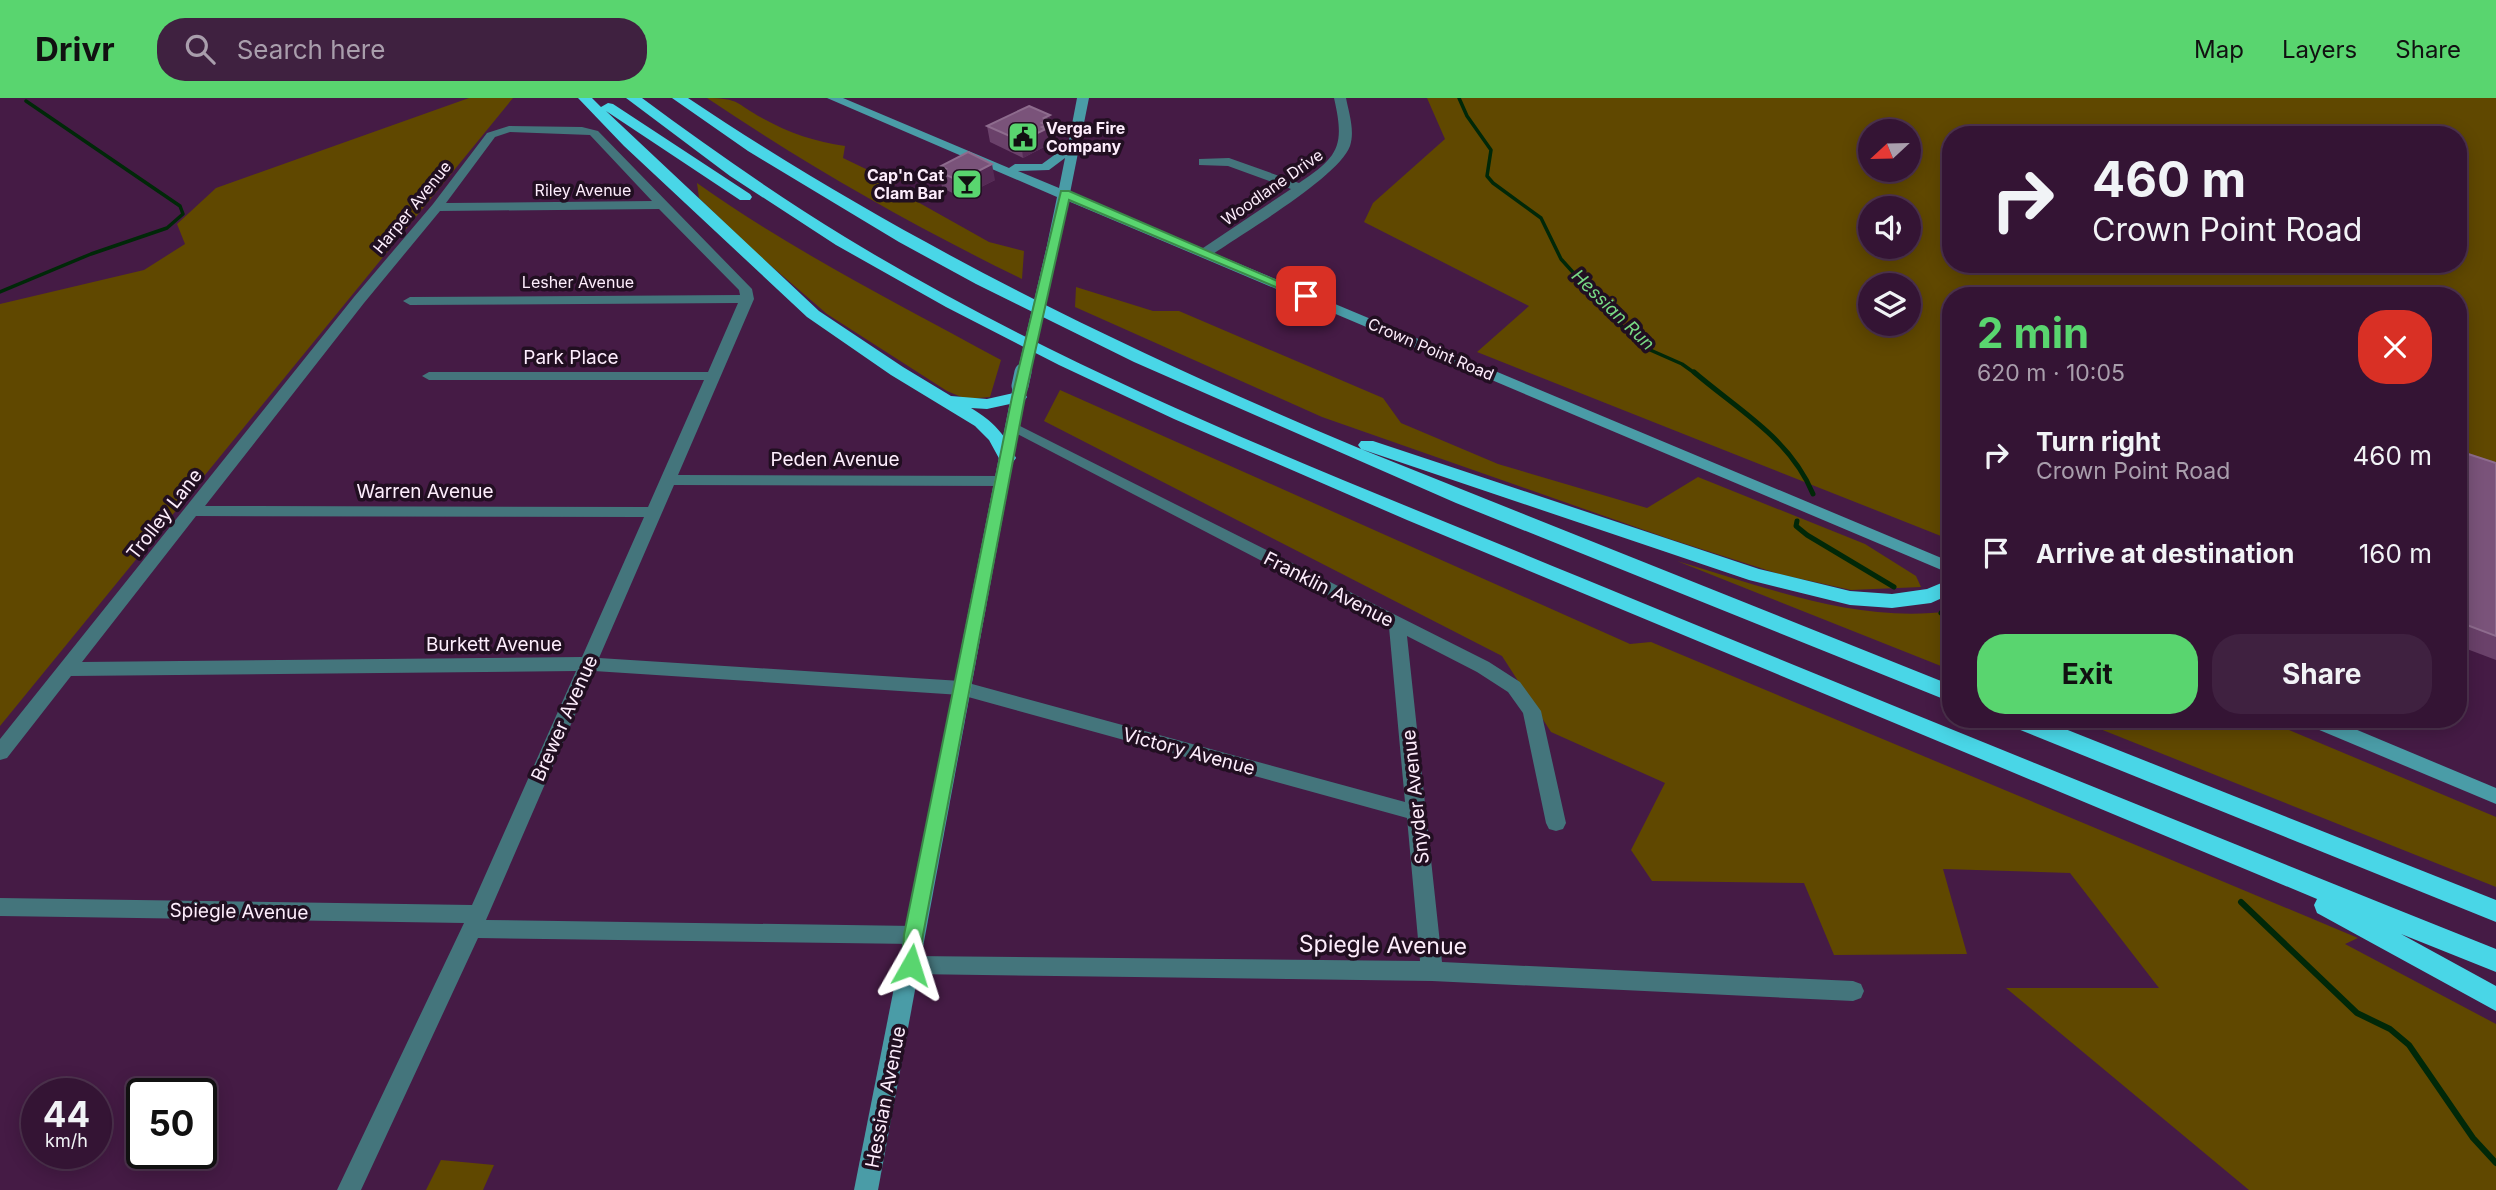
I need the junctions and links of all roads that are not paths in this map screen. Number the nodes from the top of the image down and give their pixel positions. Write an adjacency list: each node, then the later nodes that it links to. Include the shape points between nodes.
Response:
1 (585, 98): 23 (highway, via 813,314)
2 (596, 98): 13 (highway, via 748,198)
3 (633, 98): 13 (highway)
4 (679, 98): 24 (highway, via 782,168 939,260 1110,345)
5 (833, 98): 10 (main road, Crown Point Road)
6 (1083, 98): 8 (main road, Hessian Avenue)
7 (1340, 98): 11 (street, Woodlane Drive, via 1348,139 1345,148 1334,164)
8 (1074, 146): 10 (main road, via 1045,167); 12 (main road, Hessian Avenue)
9 (1203, 162): 11 (street, via 1229,162)
10 (1002, 167): 12 (main road, Crown Point Road)
11 (1300, 188): 16 (street, Woodlane Drive)
12 (1065, 194): 16 (main road, Crown Point Road); 22 (main road, Hessian Avenue, bridge)
13 (782, 204): 44 (highway, via 967,310 1172,412)
14 (663, 205): 15 (street, Riley Avenue); 15 (street, Harper Avenue, via 594,133 509,129 491,135); 17 (street, via 745,289)
15 (438, 207): 18 (street, Harper Avenue)
16 (1205, 253): 31 (main road, Crown Point Road)
17 (747, 299): 19 (street, Lesher Avenue); 21 (street, Brewer Avenue)
18 (359, 300): 29 (street, Trolley Lane)
19 (410, 300)
20 (429, 376): 21 (street, Park Place)
21 (714, 376): 27 (street, Brewer Avenue)
22 (1019, 392): 23 (highway, via 987,404); 25 (main road, Hessian Avenue)
23 (947, 400): 26 (highway, via 993,432)
24 (1286, 424): 32 (highway, via 1329,432 1703,558 1810,588 1850,598 1892,601); 37 (highway, via 1424,484)
25 (1013, 428): 26 (main road, Hessian Avenue); 33 (street, Franklin Avenue)
26 (1007, 458): 28 (main road, Hessian Avenue)
27 (668, 480): 28 (street, Peden Avenue); 30 (street, Brewer Avenue)
28 (1002, 481): 36 (main road, Hessian Avenue)
29 (194, 511): 30 (street, Warren Avenue); 35 (street, Trolley Lane)
30 (655, 512): 34 (street, Brewer Avenue)
31 (1942, 564)
32 (1942, 590)
33 (1396, 623): 42 (street, Snyder Avenue); 43 (street, Franklin Avenue, via 1514,687 1532,711)
34 (588, 664): 35 (street, Burkett Avenue); 36 (street, Burkett Avenue); 47 (street, Brewer Avenue)
35 (68, 669): 40 (street, Trolley Lane)
36 (961, 688): 42 (street, Victory Avenue); 48 (main road, Hessian Avenue)
37 (1942, 690)
38 (2038, 728): 46 (highway)
39 (2334, 728): 41 (main road)
40 (0, 752)
41 (2496, 796)
42 (1416, 813): 51 (street, Snyder Avenue)
43 (1556, 823)
44 (2241, 858): 49 (highway); 53 (highway)
45 (0, 907): 47 (street, Spiegle Avenue)
46 (2496, 911)
47 (476, 921): 48 (street, Spiegle Avenue); 54 (street, Brewer Avenue)
48 (914, 935): 50 (main road, Hessian Avenue)
49 (2496, 961)
50 (911, 965): 51 (street, Spiegle Avenue); 55 (main road, Hessian Avenue)
51 (1432, 971): 52 (street, Spiegle Avenue)
52 (1853, 991)
53 (2496, 999)
54 (349, 1190)
55 (866, 1190)

